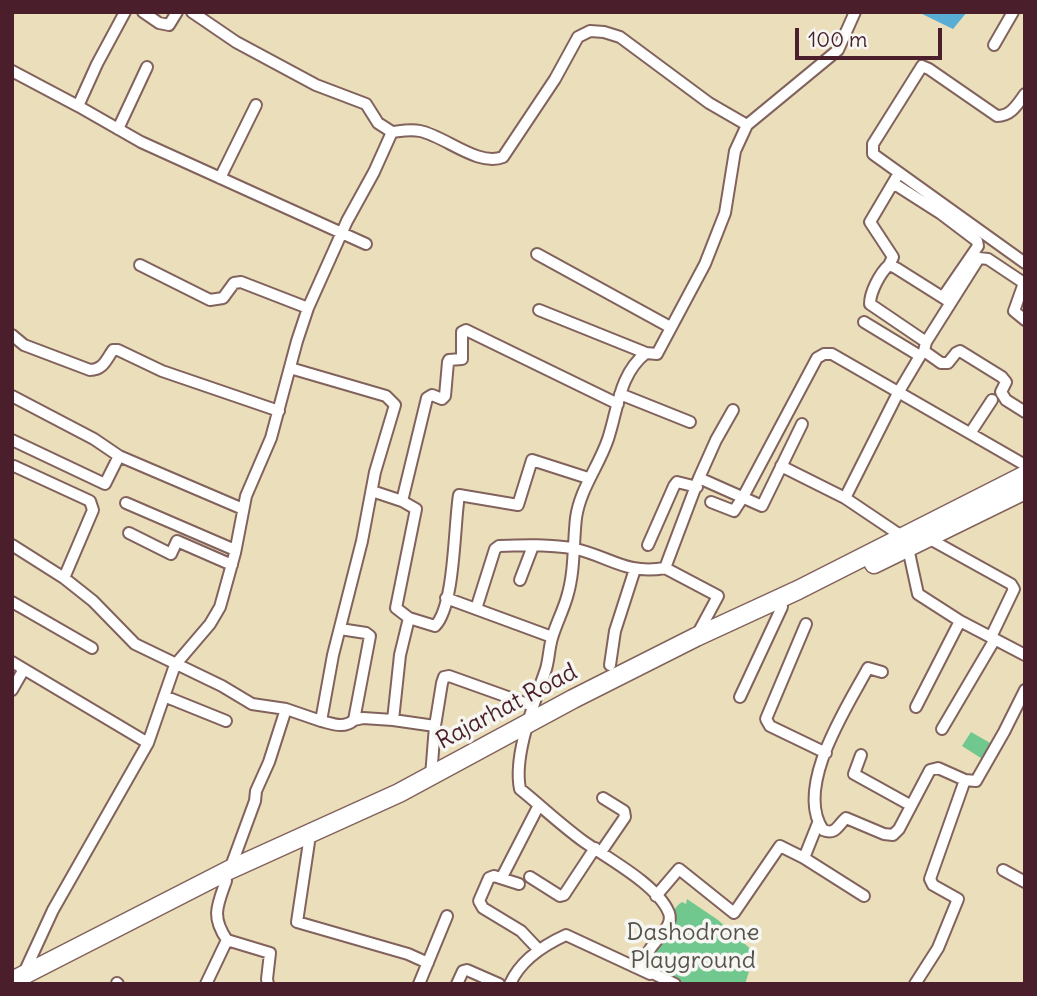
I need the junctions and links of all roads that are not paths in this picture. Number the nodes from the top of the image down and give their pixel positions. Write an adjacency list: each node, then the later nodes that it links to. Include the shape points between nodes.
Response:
1 (125, 12): 12 (street)
2 (143, 12): 3 (street, via 169,25)
3 (177, 12)
4 (192, 12): 15 (street, via 236,42 316,85 366,104 377,123)
5 (855, 12): 13 (street, via 838,50)
6 (1013, 12): 7 (street)
7 (994, 45)
8 (147, 67): 14 (street)
9 (12, 71): 12 (street)
10 (1025, 93): 17 (street, via 1014,109 997,116 922,66 873,144 873,154)
11 (256, 105): 16 (street)
12 (78, 106): 14 (street)
13 (747, 125): 15 (street, via 709,103 620,37 590,31 578,37 503,157 483,158 422,131); 29 (street, via 735,151 725,214 705,264)
14 (118, 129): 16 (street)
15 (391, 132): 18 (street)
16 (220, 178): 18 (street)
17 (896, 178): 21 (street); 23 (street, via 870,222 891,250); 24 (street, via 977,241)
18 (342, 233): 19 (street); 25 (street)
19 (366, 244)
20 (537, 254): 29 (street)
21 (1023, 257)
22 (140, 265): 25 (street, via 210,300 223,298 234,283 241,282)
23 (889, 265): 24 (street); 31 (street, via 870,304)
24 (947, 300): 27 (street, via 979,258 988,259 1024,283 1014,311); 31 (street)
25 (308, 308): 33 (street)
26 (539, 310): 32 (street)
27 (1025, 320)
28 (864, 322): 34 (street, via 920,356)
29 (670, 327): 32 (street, via 657,354)
30 (12, 335): 39 (street, via 24,345 90,370 102,367 113,350 118,350 162,371)
31 (926, 342): 40 (street, via 923,351 941,363 948,363 960,351 1002,376 1006,382 1001,392 1006,400)
32 (646, 353): 36 (street, via 630,370)
33 (290, 368): 39 (street); 53 (street, via 393,400)
34 (898, 393): 43 (street); 54 (street, via 832,354 817,358); 55 (street)
35 (12, 396): 45 (street)
36 (619, 399): 41 (street); 50 (street, via 609,437); 56 (street, via 463,330 462,359 449,359 445,396 427,398)
37 (992, 400): 43 (street)
38 (733, 410): 51 (street)
39 (279, 411): 59 (street)
40 (1025, 412)
41 (690, 422)
42 (802, 424): 48 (street)
43 (971, 432): 46 (street)
44 (12, 440): 45 (street, via 105,484)
45 (119, 456): 59 (street)
46 (1025, 465)
47 (14, 466): 71 (street, via 93,505)
48 (781, 466): 54 (street, via 762,506); 55 (street)
49 (1025, 475): 62 (main road, Rajarhat Road)
50 (588, 478): 66 (street, via 576,517); 73 (street, via 532,460 518,505 459,495)
51 (698, 483): 54 (street); 64 (street, via 677,482); 69 (street)
52 (1025, 490): 61 (main road, Rajarhat Road)
53 (372, 491): 56 (street); 80 (street)
54 (743, 498): 57 (street, via 734,511)
55 (845, 498): 62 (street)
56 (402, 501): 77 (street, via 416,509 396,608)
57 (711, 502)
58 (126, 503): 67 (street)
59 (243, 509): 67 (street)
60 (129, 533): 68 (street, via 172,554 177,541)
61 (928, 538): 62 (main road, Rajarhat Road); 83 (street, via 1011,584 1014,589)
62 (906, 543): 75 (main road, Rajarhat Road); 78 (street, via 918,594); 82 (main road, Rajarhat Road)
63 (12, 545): 71 (street)
64 (648, 545)
65 (533, 546): 66 (street); 72 (street); 76 (street, via 495,549)
66 (575, 549): 70 (street); 81 (street, via 567,596)
67 (235, 550): 68 (street)
68 (232, 565): 87 (street, via 220,607)
69 (665, 568): 70 (street); 82 (street, via 718,596)
70 (635, 569): 88 (street, via 615,631)
71 (64, 578): 87 (street, via 135,644)
72 (520, 580)
73 (446, 598): 76 (street); 77 (street, via 435,626)
74 (12, 602): 84 (street)
75 (782, 607): 94 (street); 104 (main road, Rajarhat Road)
76 (476, 609): 81 (street)
77 (409, 618): 100 (street)
78 (960, 621): 83 (street); 96 (street)
79 (806, 624): 106 (street, via 766,719 770,726)
80 (340, 629): 98 (street); 99 (street, via 370,636)
81 (552, 637): 95 (street)
82 (696, 637): 104 (main road, Rajarhat Road)
83 (993, 638): 85 (street); 103 (street)
84 (92, 648)
85 (1025, 655)
86 (12, 662): 89 (street)
87 (175, 665): 93 (street); 97 (street, via 252,704)
88 (610, 665)
89 (24, 669): 92 (street); 105 (street)
90 (882, 672): 106 (street, via 868,668)
91 (1025, 690): 109 (street, via 976,781)
92 (12, 691)
93 (163, 696): 101 (street); 105 (street)
94 (740, 697)
95 (533, 706): 102 (street, via 444,677); 104 (street)
96 (916, 707)
97 (286, 709): 98 (street); 118 (street)
98 (321, 720): 99 (street, via 342,726)
99 (354, 720): 100 (street)
100 (393, 720): 102 (street)
101 (226, 721)
102 (435, 726): 108 (street)
103 (942, 729)
104 (526, 730): 108 (main road, Rajarhat Road); 111 (street, via 519,785); 114 (main road, Rajarhat Road, via 410,797)
105 (148, 743): 130 (street, via 53,910)
106 (826, 753): 113 (street, via 814,796)
107 (860, 755): 112 (street, via 854,774)
108 (431, 776): 118 (main road, Rajarhat Road)
109 (965, 780): 112 (street, via 937,768 930,770); 138 (street, via 930,879 958,899 938,948)
110 (603, 798): 115 (street, via 624,810 625,817)
111 (539, 805): 115 (street); 119 (street)
112 (910, 805): 113 (street, via 892,835 846,818 836,831 823,830)
113 (818, 823): 116 (street)
114 (309, 842): 118 (main road, Rajarhat Road); 128 (street, via 297,922)
115 (598, 850): 120 (street, via 564,895); 123 (street)
116 (804, 858): 123 (street, via 780,846 734,913 679,869); 124 (street)
117 (1003, 870): 121 (street)
118 (228, 876): 126 (street, via 217,905 217,920); 130 (main road, Rajarhat Road)
119 (502, 877): 122 (street); 127 (street, via 489,878 479,901)
120 (530, 877)
121 (1024, 880)
122 (519, 884)
123 (656, 896): 129 (street, via 670,920 643,963)
124 (863, 896)
125 (447, 916): 128 (street)
126 (227, 940): 131 (street); 132 (street, via 270,953)
127 (539, 950): 129 (street, via 566,935); 136 (street)
128 (428, 962): 133 (street)
129 (657, 977): 137 (street)
130 (20, 981)
131 (206, 984)
132 (268, 984)
133 (419, 984)
134 (457, 984): 135 (street, via 463,971)
135 (499, 984)
136 (510, 984)
137 (675, 984)
138 (915, 984)

